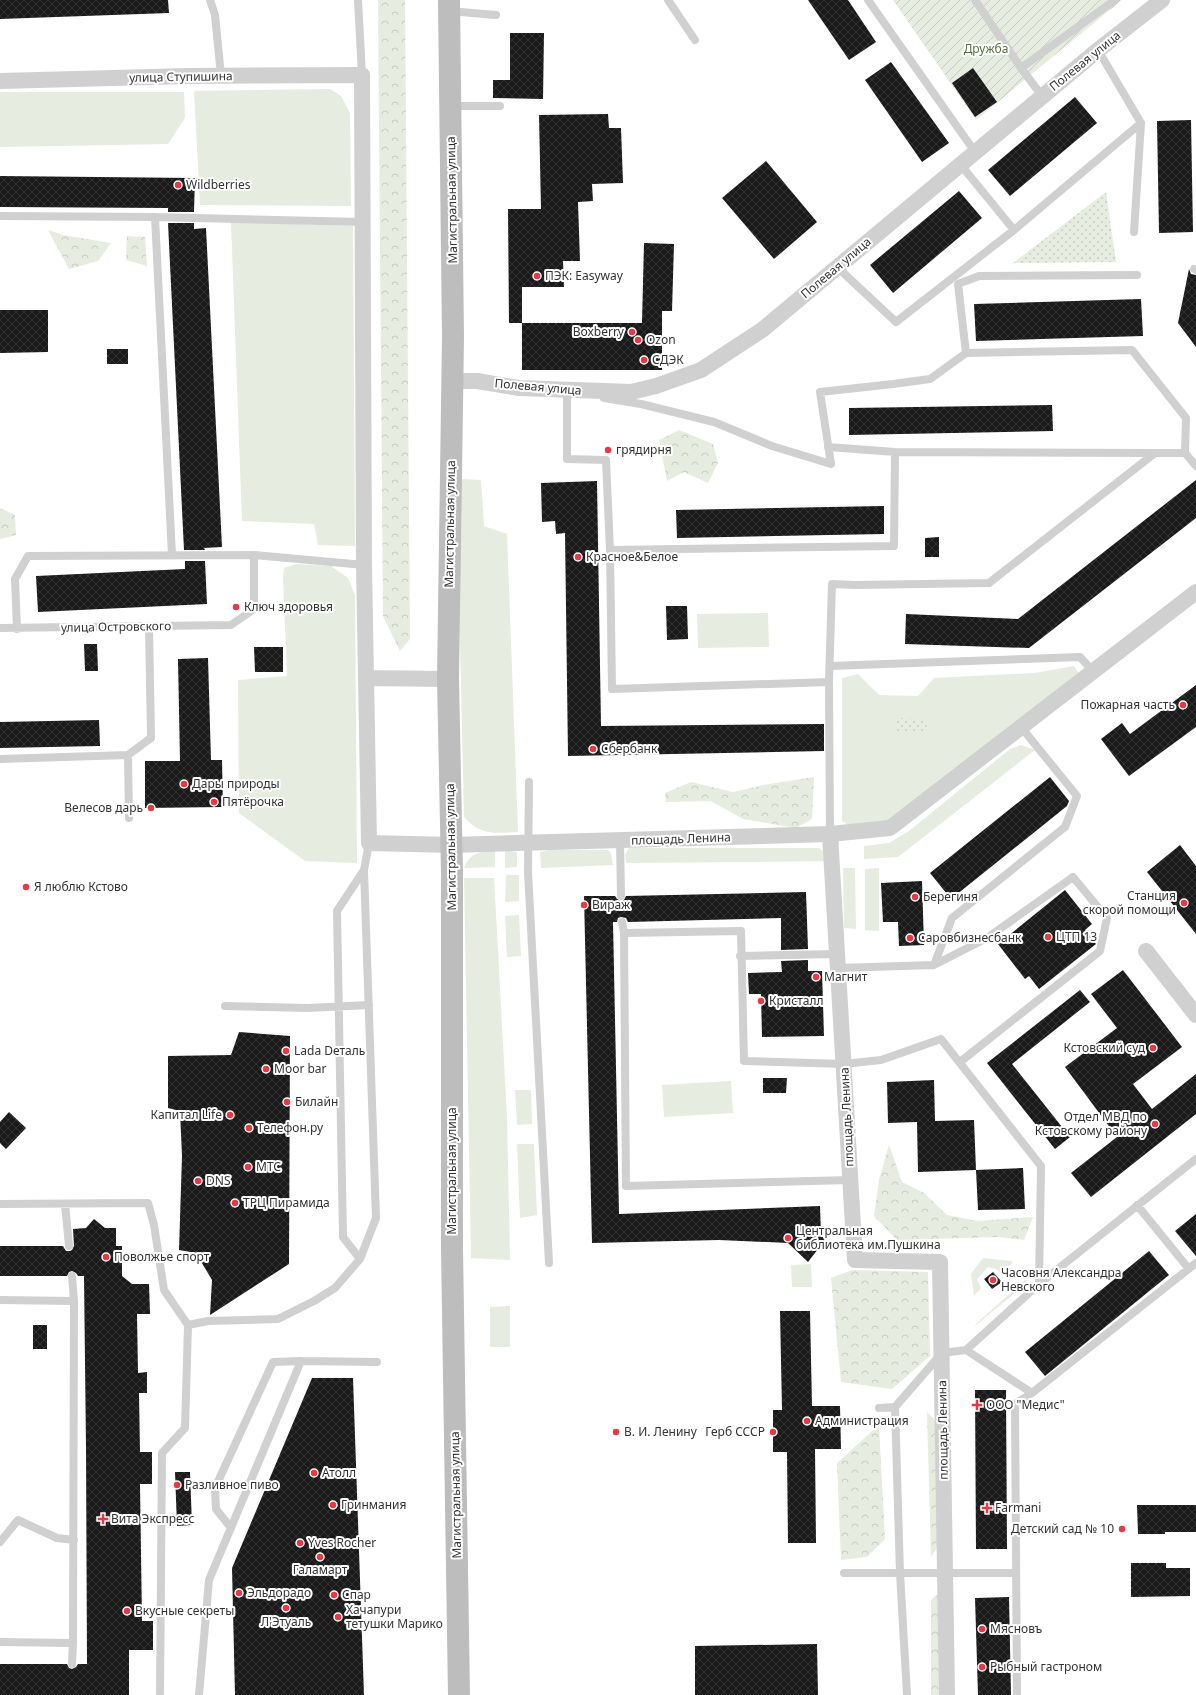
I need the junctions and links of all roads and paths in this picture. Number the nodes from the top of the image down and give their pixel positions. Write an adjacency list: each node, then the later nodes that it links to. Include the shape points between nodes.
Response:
1 (210, 0): 14 (lane, via 215,15)
2 (358, 0): 13 (lane)
3 (668, 0): 10 (lane)
4 (868, 0): 20 (lane)
5 (975, 0): 12 (lane)
6 (1115, 0): 12 (lane)
7 (1162, 0): 11 (street, Полевая улица)
8 (449, 5): 9 (lane); 17 (main road, Магистральная улица)
9 (496, 15)
10 (695, 40)
11 (1098, 50): 16 (street, Полевая улица); 19 (lane)
12 (1021, 68): 16 (lane)
13 (362, 75): 14 (street, улица Ступишина); 24 (street)
14 (220, 76): 15 (street, улица Ступишина)
15 (0, 81)
16 (1042, 96): 20 (street, Полевая улица)
17 (451, 106): 18 (lane); 30 (main road, Магистральная улица)
18 (500, 106)
19 (1141, 123): 25 (lane); 26 (lane)
20 (975, 152): 21 (street, Полевая улица)
21 (960, 164): 25 (lane); 27 (street, Полевая улица)
22 (0, 216): 23 (lane)
23 (155, 217): 24 (lane); 38 (lane)
24 (363, 222): 40 (street)
25 (1014, 230): 27 (lane, via 896,322)
26 (1134, 232)
27 (837, 267): 31 (street, Полевая улица, via 762,330 701,370 631,392)
28 (1137, 275): 29 (lane, via 979,276 958,284)
29 (966, 353): 32 (lane, via 930,379 820,392); 35 (lane, via 1132,350 1186,418)
30 (452, 381): 31 (street, Полевая улица, via 477,381 519,388); 48 (main road, Магистральная улица)
31 (568, 391): 32 (lane, via 641,404 714,422 772,446 831,464); 37 (lane, via 567,459 606,460)
32 (828, 447): 33 (lane)
33 (895, 452): 34 (lane); 37 (lane, via 894,546)
34 (1155, 453): 35 (lane); 45 (lane, via 988,583 832,584)
35 (1185, 453): 36 (lane)
36 (1196, 466)
37 (610, 550): 49 (lane, via 612,689)
38 (172, 555): 39 (lane); 44 (lane, via 28,556 15,579)
39 (254, 555): 40 (lane); 42 (lane, улица Островского, via 254,609 231,625)
40 (364, 565): 47 (street)
41 (1196, 592): 46 (street)
42 (149, 626): 44 (lane, улица Островского); 51 (lane, via 151,738)
43 (0, 628): 44 (lane, улица Островского)
44 (17, 629)
45 (830, 666): 46 (lane, via 1080,657); 49 (lane)
46 (1093, 671): 50 (street)
47 (366, 678): 48 (street); 57 (street)
48 (448, 679): 59 (main road, Магистральная улица)
49 (829, 682): 55 (lane)
50 (1021, 727): 55 (street, via 890,828); 67 (lane, via 1077,796 1065,827 952,918)
51 (128, 755): 52 (lane); 54 (lane)
52 (0, 759)
53 (529, 782): 58 (lane)
54 (129, 818)
55 (830, 834): 56 (street, площадь Ленина); 66 (street, площадь Ленина)
56 (620, 841): 58 (street, площадь Ленина); 61 (lane)
57 (369, 843): 59 (street, площадь Ленина); 60 (lane)
58 (528, 843): 59 (street, площадь Ленина); 81 (lane)
59 (452, 845): 109 (main road, Магистральная улица, via 452,1249)
60 (364, 870): 68 (lane); 70 (lane, via 336,911)
61 (621, 896)
62 (622, 922): 63 (lane)
63 (624, 933): 65 (lane, via 741,931); 75 (lane, via 626,1186)
64 (1146, 951): 71 (street)
65 (740, 956): 66 (lane); 73 (lane, via 744,1061)
66 (838, 961): 67 (lane); 73 (street, площадь Ленина)
67 (934, 965): 72 (lane, via 987,938 1073,877 1107,918 1100,951)
68 (369, 1004): 70 (lane); 80 (lane, via 376,1218)
69 (225, 1006): 70 (lane)
70 (338, 1007): 80 (lane, via 344,1237)
71 (1196, 1015)
72 (960, 1062): 73 (lane, via 941,1039 881,1060); 85 (lane, via 1041,1166)
73 (844, 1064): 75 (street, площадь Ленина)
74 (1196, 1159): 78 (lane)
75 (851, 1180): 90 (street, площадь Ленина, via 855,1260 940,1262)
76 (0, 1204): 77 (lane)
77 (65, 1204): 79 (lane); 88 (lane, via 148,1203 164,1290)
78 (1137, 1205): 83 (lane); 85 (lane)
79 (69, 1246)
80 (360, 1259): 88 (lane, via 335,1288 278,1318 208,1321)
81 (549, 1263)
82 (1196, 1263): 83 (lane)
83 (1189, 1268): 93 (lane)
84 (72, 1276): 87 (lane)
85 (1040, 1284): 89 (lane)
86 (0, 1300): 87 (lane)
87 (74, 1301): 98 (lane)
88 (188, 1325): 107 (lane, via 185,1428 162,1453)
89 (966, 1350): 90 (lane); 93 (lane)
90 (942, 1353): 94 (lane); 103 (street, площадь Ленина)
91 (301, 1362): 92 (lane); 96 (lane); 96 (lane, via 273,1362 215,1488 216,1510)
92 (378, 1362)
93 (1032, 1393): 102 (lane, via 1015,1404)
94 (895, 1407): 95 (lane); 101 (lane)
95 (878, 1408)
96 (231, 1528): 108 (lane, via 209,1580)
97 (3, 1534): 98 (lane, via 18,1520 57,1538); 99 (lane)
98 (74, 1540): 105 (lane)
99 (0, 1542)
100 (844, 1573): 101 (lane)
101 (900, 1573): 103 (lane); 110 (lane)
102 (1016, 1573): 103 (lane); 112 (lane)
103 (945, 1574): 111 (street, площадь Ленина)
104 (0, 1642): 105 (lane)
105 (73, 1643): 106 (lane)
106 (72, 1664)
107 (160, 1695)
108 (199, 1695)
109 (459, 1695)
110 (907, 1695)
111 (947, 1695)
112 (1017, 1695)

